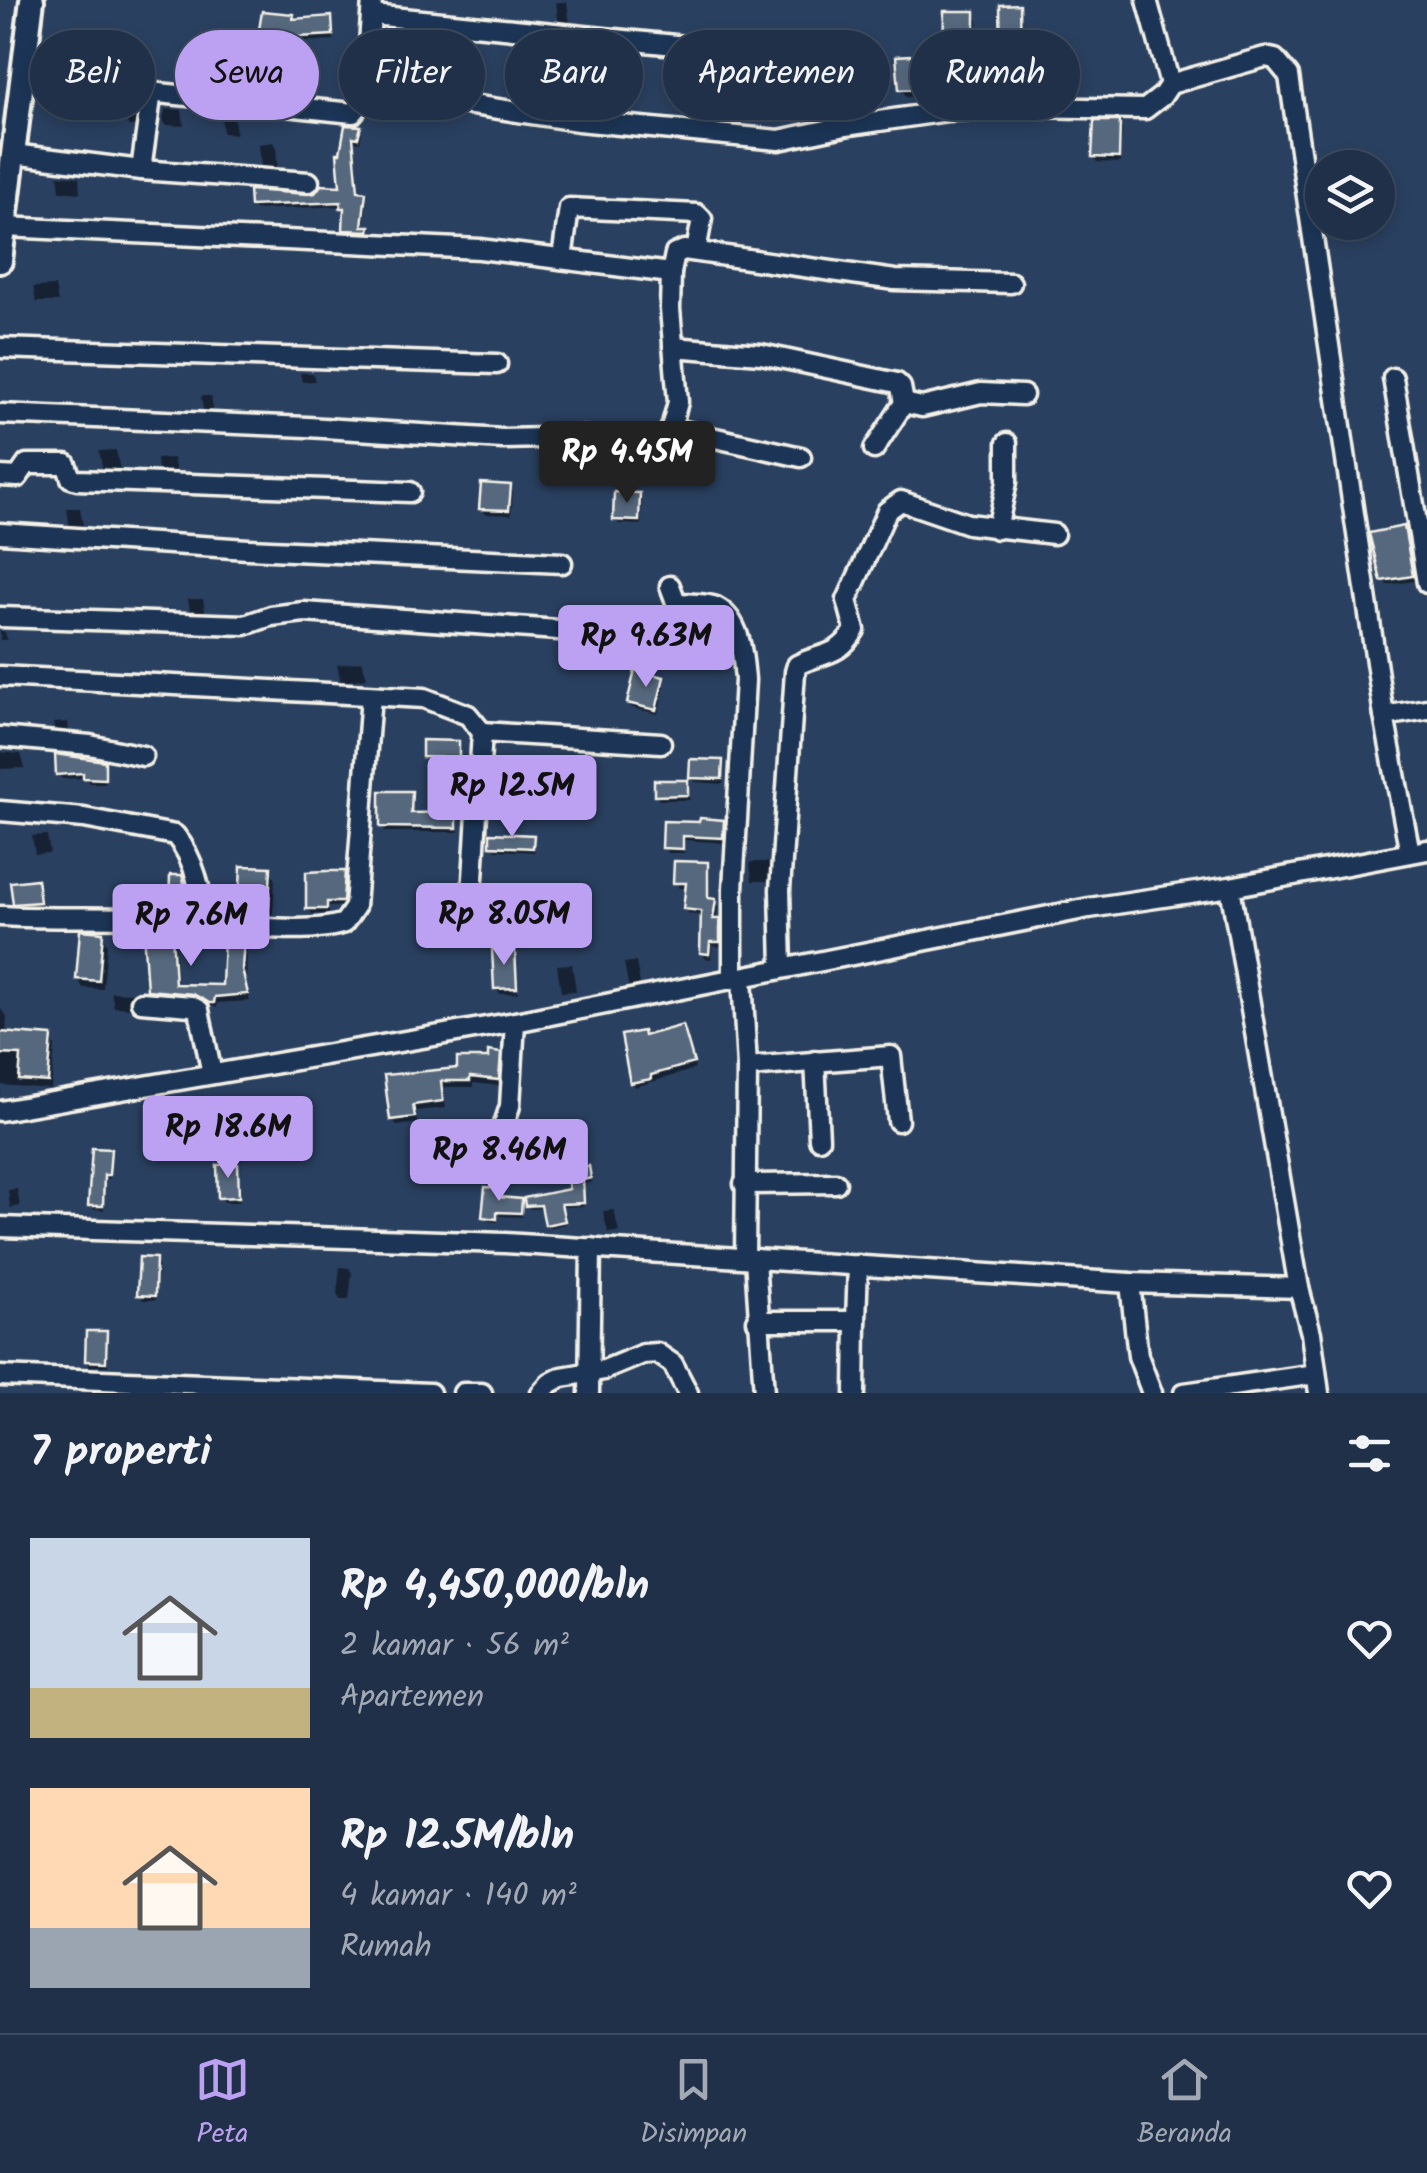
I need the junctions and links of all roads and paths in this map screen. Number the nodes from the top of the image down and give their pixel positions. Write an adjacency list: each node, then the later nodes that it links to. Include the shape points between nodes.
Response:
1 (32, 0): 5 (main road)
2 (1147, 0): 7 (street)
3 (372, 7): 4 (street)
4 (663, 41)
5 (22, 79): 6 (street); 12 (main road)
6 (30, 80)
7 (1170, 84): 9 (street, via 1145,109 948,112 779,140); 47 (street, via 1266,57 1289,76)
8 (155, 91): 10 (street)
9 (485, 107)
10 (339, 114)
11 (148, 120): 14 (street)
12 (8, 125): 13 (main road)
13 (13, 154): 14 (street); 15 (main road)
14 (141, 170): 16 (street)
15 (5, 180): 17 (main road)
16 (308, 182)
17 (4, 227): 19 (street, via 480,249); 20 (main road)
18 (696, 251): 19 (street, via 702,219 697,214 569,208); 21 (street, via 678,252); 22 (street, via 895,280)
19 (562, 260): 21 (street)
20 (0, 261)
21 (672, 273): 23 (street)
22 (1012, 283)
23 (673, 347): 28 (street, via 761,354 896,383); 30 (street, via 678,402)
24 (0, 348): 25 (street)
25 (497, 364)
26 (1393, 378): 40 (street)
27 (1023, 395): 28 (street, via 981,393 922,407)
28 (904, 404): 32 (street)
29 (0, 414): 30 (street, via 646,444 660,442)
30 (671, 428): 33 (street)
31 (1007, 443): 36 (street, via 1008,482)
32 (874, 449)
33 (800, 457)
34 (0, 476): 35 (street, via 18,476 26,464 54,462 66,464 77,480)
35 (410, 492)
36 (997, 529): 38 (street); 58 (street, via 894,504 847,600 855,630 838,652 797,665 780,890)
37 (0, 532): 39 (street)
38 (1054, 534)
39 (562, 563)
40 (1427, 583)
41 (670, 586): 59 (street, via 676,602 715,607 725,615 743,654 733,889)
42 (0, 617): 43 (street, via 245,624 304,612)
43 (615, 634)
44 (0, 676): 45 (street)
45 (371, 696): 48 (street, via 424,698 468,715); 57 (street, via 350,918 329,927)
46 (1427, 709): 47 (street)
47 (1384, 716): 53 (street)
48 (482, 732): 50 (street); 55 (street)
49 (0, 737): 51 (street)
50 (662, 743)
51 (142, 756)
52 (0, 811): 57 (street, via 175,834 188,853)
53 (1418, 852): 54 (street)
54 (1230, 887): 58 (street); 76 (street)
55 (472, 895)
56 (0, 916): 57 (street)
57 (205, 922)
58 (782, 968): 59 (street)
59 (737, 978): 61 (street); 63 (street)
60 (142, 1002): 64 (street, via 199,1010)
61 (515, 1022): 64 (street); 67 (street, via 510,1106)
62 (815, 1061): 63 (street); 66 (street, via 891,1056); 68 (street)
63 (748, 1067): 70 (street)
64 (212, 1074): 65 (street)
65 (0, 1111)
66 (898, 1121)
67 (502, 1130)
68 (819, 1139)
69 (836, 1183): 70 (street)
70 (744, 1184): 73 (street)
71 (0, 1227): 72 (street)
72 (591, 1248): 73 (street); 79 (street)
73 (750, 1258): 74 (street); 77 (street)
74 (858, 1265): 75 (street); 78 (street)
75 (1130, 1282): 76 (street); 92 (street, via 1138,1356)
76 (1299, 1288): 81 (street)
77 (758, 1320): 78 (street); 90 (street)
78 (856, 1321): 91 (street)
79 (590, 1373): 87 (street, via 554,1380); 88 (street); 89 (street, via 657,1353 676,1368)
80 (0, 1376): 82 (street)
81 (1318, 1383): 93 (street)
82 (70, 1386): 83 (street)
83 (302, 1389): 84 (street)
84 (430, 1393)
85 (462, 1393): 86 (street)
86 (482, 1393)
87 (541, 1393)
88 (590, 1393)
89 (688, 1393)
90 (764, 1393)
91 (855, 1393)
92 (1152, 1393)
93 (1184, 1393)

